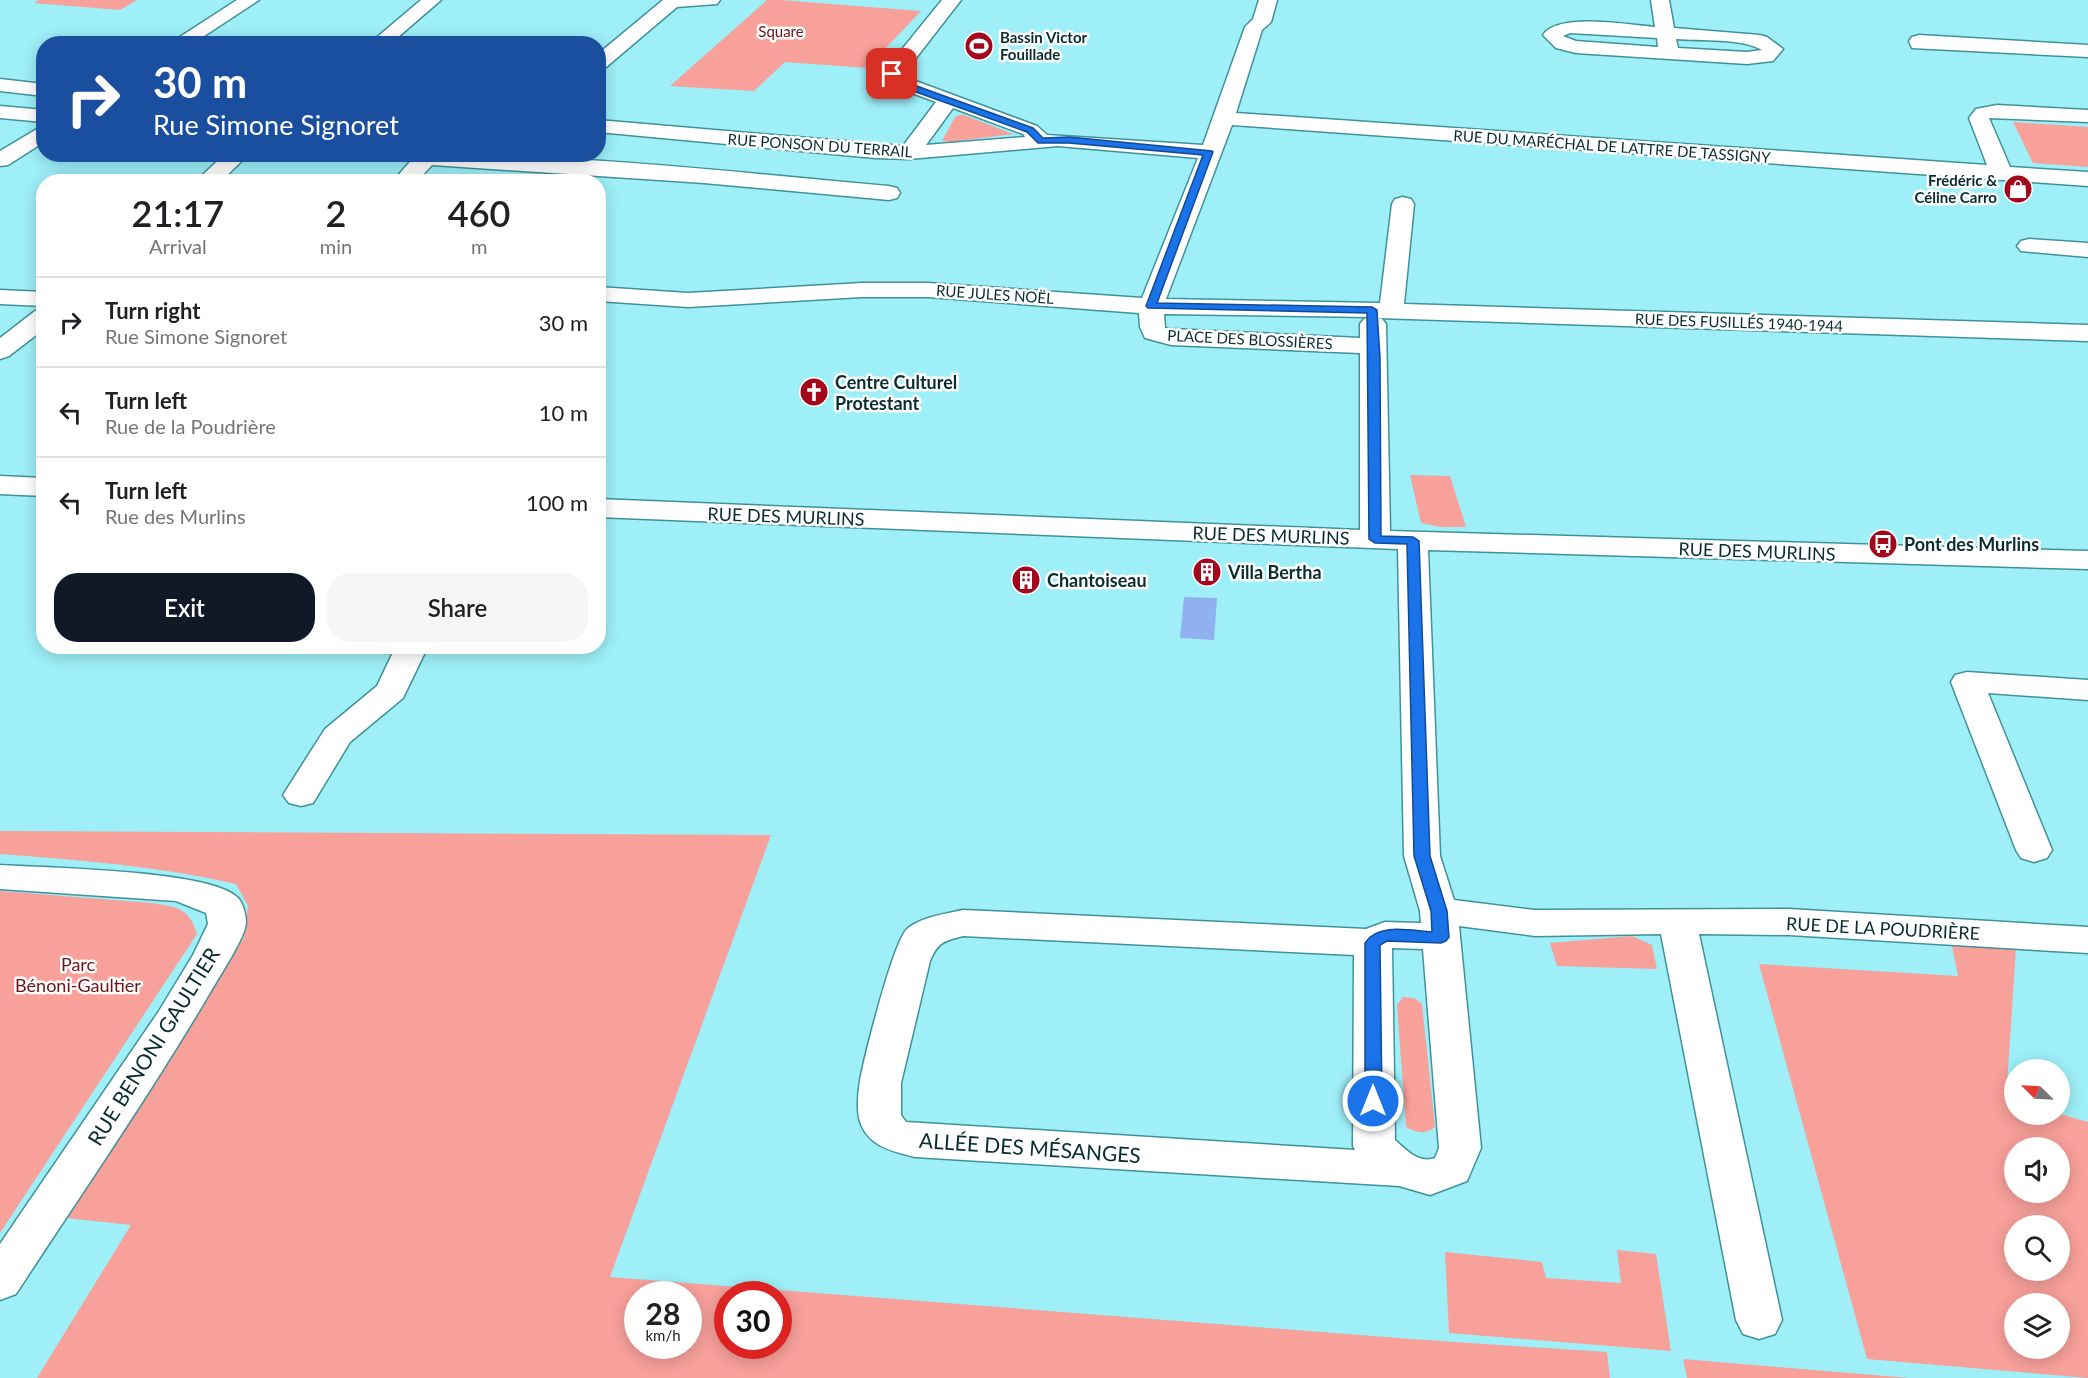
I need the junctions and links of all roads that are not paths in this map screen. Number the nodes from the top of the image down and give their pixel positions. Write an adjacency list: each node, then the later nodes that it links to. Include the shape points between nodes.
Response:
1 (250, 0): 8 (street)
2 (432, 0): 9 (street)
3 (711, 0): 13 (street, via 672,2)
4 (952, 0): 16 (street, via 892,74 897,82)
5 (1268, 0): 20 (street, via 1262,22 1254,27)
6 (1660, 0): 7 (street)
7 (1665, 33): 12 (street); 12 (street, via 1748,39 1773,49 1766,57 1756,58); 12 (street, via 1568,27 1552,35 1561,44 1573,47)
8 (191, 36)
9 (388, 36)
10 (1919, 44): 11 (street)
11 (2088, 51)
12 (1669, 53)
13 (606, 57)
14 (0, 85): 15 (street)
15 (36, 89)
16 (948, 101): 23 (street, via 1030,130); 25 (street)
17 (0, 112): 18 (street)
18 (36, 115)
19 (2088, 116): 30 (street, via 1983,112 1979,118)
20 (1224, 118): 24 (street); 30 (street, RUE DU MARÉCHAL DE LATTRE DE TASSIGNY)
21 (606, 127): 25 (street, RUE PONSON DU TERRAIL)
22 (36, 138): 26 (street)
23 (1041, 141): 24 (street, RUE PONSON DU TERRAIL); 25 (street, RUE PONSON DU TERRAIL)
24 (1209, 152): 41 (street)
25 (909, 153)
26 (0, 160)
27 (230, 162): 31 (street)
28 (422, 162): 32 (street)
29 (508, 162): 34 (street)
30 (2001, 172): 33 (street, RUE DU MARÉCHAL DE LATTRE DE TASSIGNY)
31 (215, 174)
32 (411, 174)
33 (2088, 179)
34 (889, 194)
35 (1403, 204): 42 (street)
36 (2029, 246): 37 (street)
37 (2088, 250)
38 (606, 295): 41 (street, RUE JULES NOËL, via 688,300 928,290)
39 (0, 297): 40 (street)
40 (36, 299)
41 (1151, 306): 42 (street, RUE JULES NOËL); 45 (street, PLACE DES BLOSSIÈRES, via 1154,333 1171,337)
42 (1382, 311): 44 (street, RUE DES FUSILLÉS 1940-1944); 45 (street)
43 (36, 322): 46 (street)
44 (2088, 333)
45 (1373, 346): 50 (street)
46 (0, 351)
47 (0, 485): 48 (street)
48 (36, 487)
49 (606, 508): 50 (street, RUE DES MURLINS)
50 (1375, 539): 51 (street, RUE DES MURLINS)
51 (1413, 541): 52 (street, RUE DES MURLINS); 59 (street, via 1422,856)
52 (2088, 560)
53 (408, 654): 55 (street, via 391,691 337,736)
54 (2088, 690): 56 (street, via 1967,682)
55 (302, 795)
56 (2034, 850)
57 (0, 877): 63 (street, RUE BENONI GAULTIER, via 176,889 224,906 227,924 173,1021)
58 (1677, 921): 59 (street, RUE DE LA POUDRIÈRE); 60 (street, RUE DE LA POUDRIÈRE, via 1789,922); 64 (street)
59 (1440, 924): 61 (street, ALLÉE DES MÉSANGES, via 1384,935); 62 (street, via 1460,1148 1452,1169 1430,1178)
60 (2088, 940)
61 (1372, 943): 62 (street, via 1374,1146); 62 (street, ALLÉE DES MÉSANGES, via 963,922 935,930 920,939 911,961 880,1083 880,1118 892,1135 915,1141)
62 (1399, 1169)
63 (0, 1281)
64 (1759, 1320)

